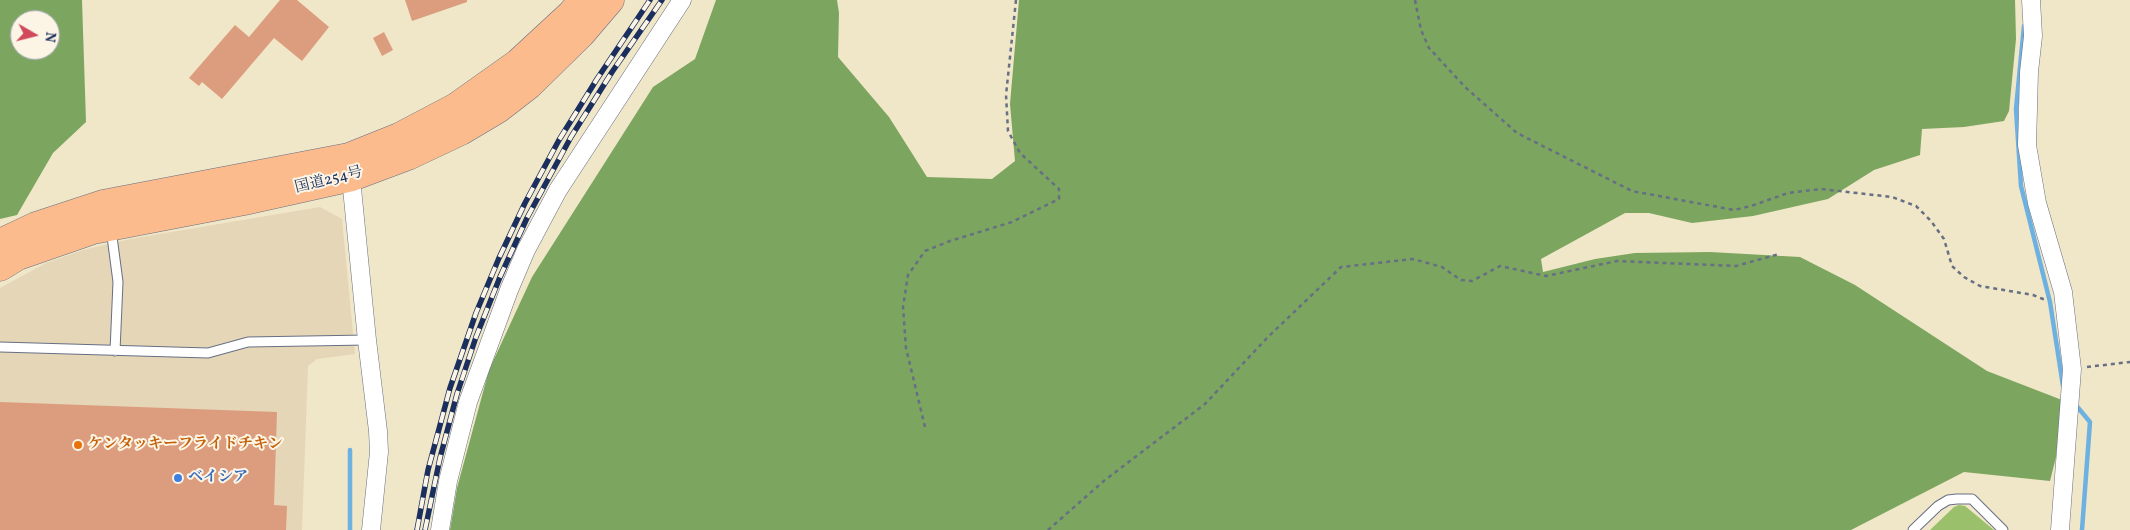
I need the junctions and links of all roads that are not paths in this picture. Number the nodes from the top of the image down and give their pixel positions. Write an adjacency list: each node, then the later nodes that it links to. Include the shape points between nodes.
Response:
1 (584, 0): 5 (highway, 国道254号, via 518,63 456,107)
2 (610, 0): 5 (highway, 国道254号, via 555,61 498,109 408,156)
3 (682, 0): 13 (street, via 558,190 526,250 468,402)
4 (2031, 0): 16 (street, via 2033,36 2027,145 2037,202 2063,292 2072,369)
5 (350, 167): 6 (highway, 国道254号, via 244,201); 7 (highway, 国道254号, via 112,202 36,226); 9 (street)
6 (111, 226): 8 (highway, 国道254号, via 45,245); 11 (lane, via 118,282)
7 (0, 243)
8 (0, 267)
9 (367, 340): 11 (lane, via 248,342 208,353); 12 (street, via 379,452)
10 (0, 347): 11 (lane)
11 (115, 351)
12 (371, 530)
13 (440, 530)
14 (1913, 530): 15 (lane, via 1948,500 1972,499)
15 (2003, 530)
16 (2060, 530)

